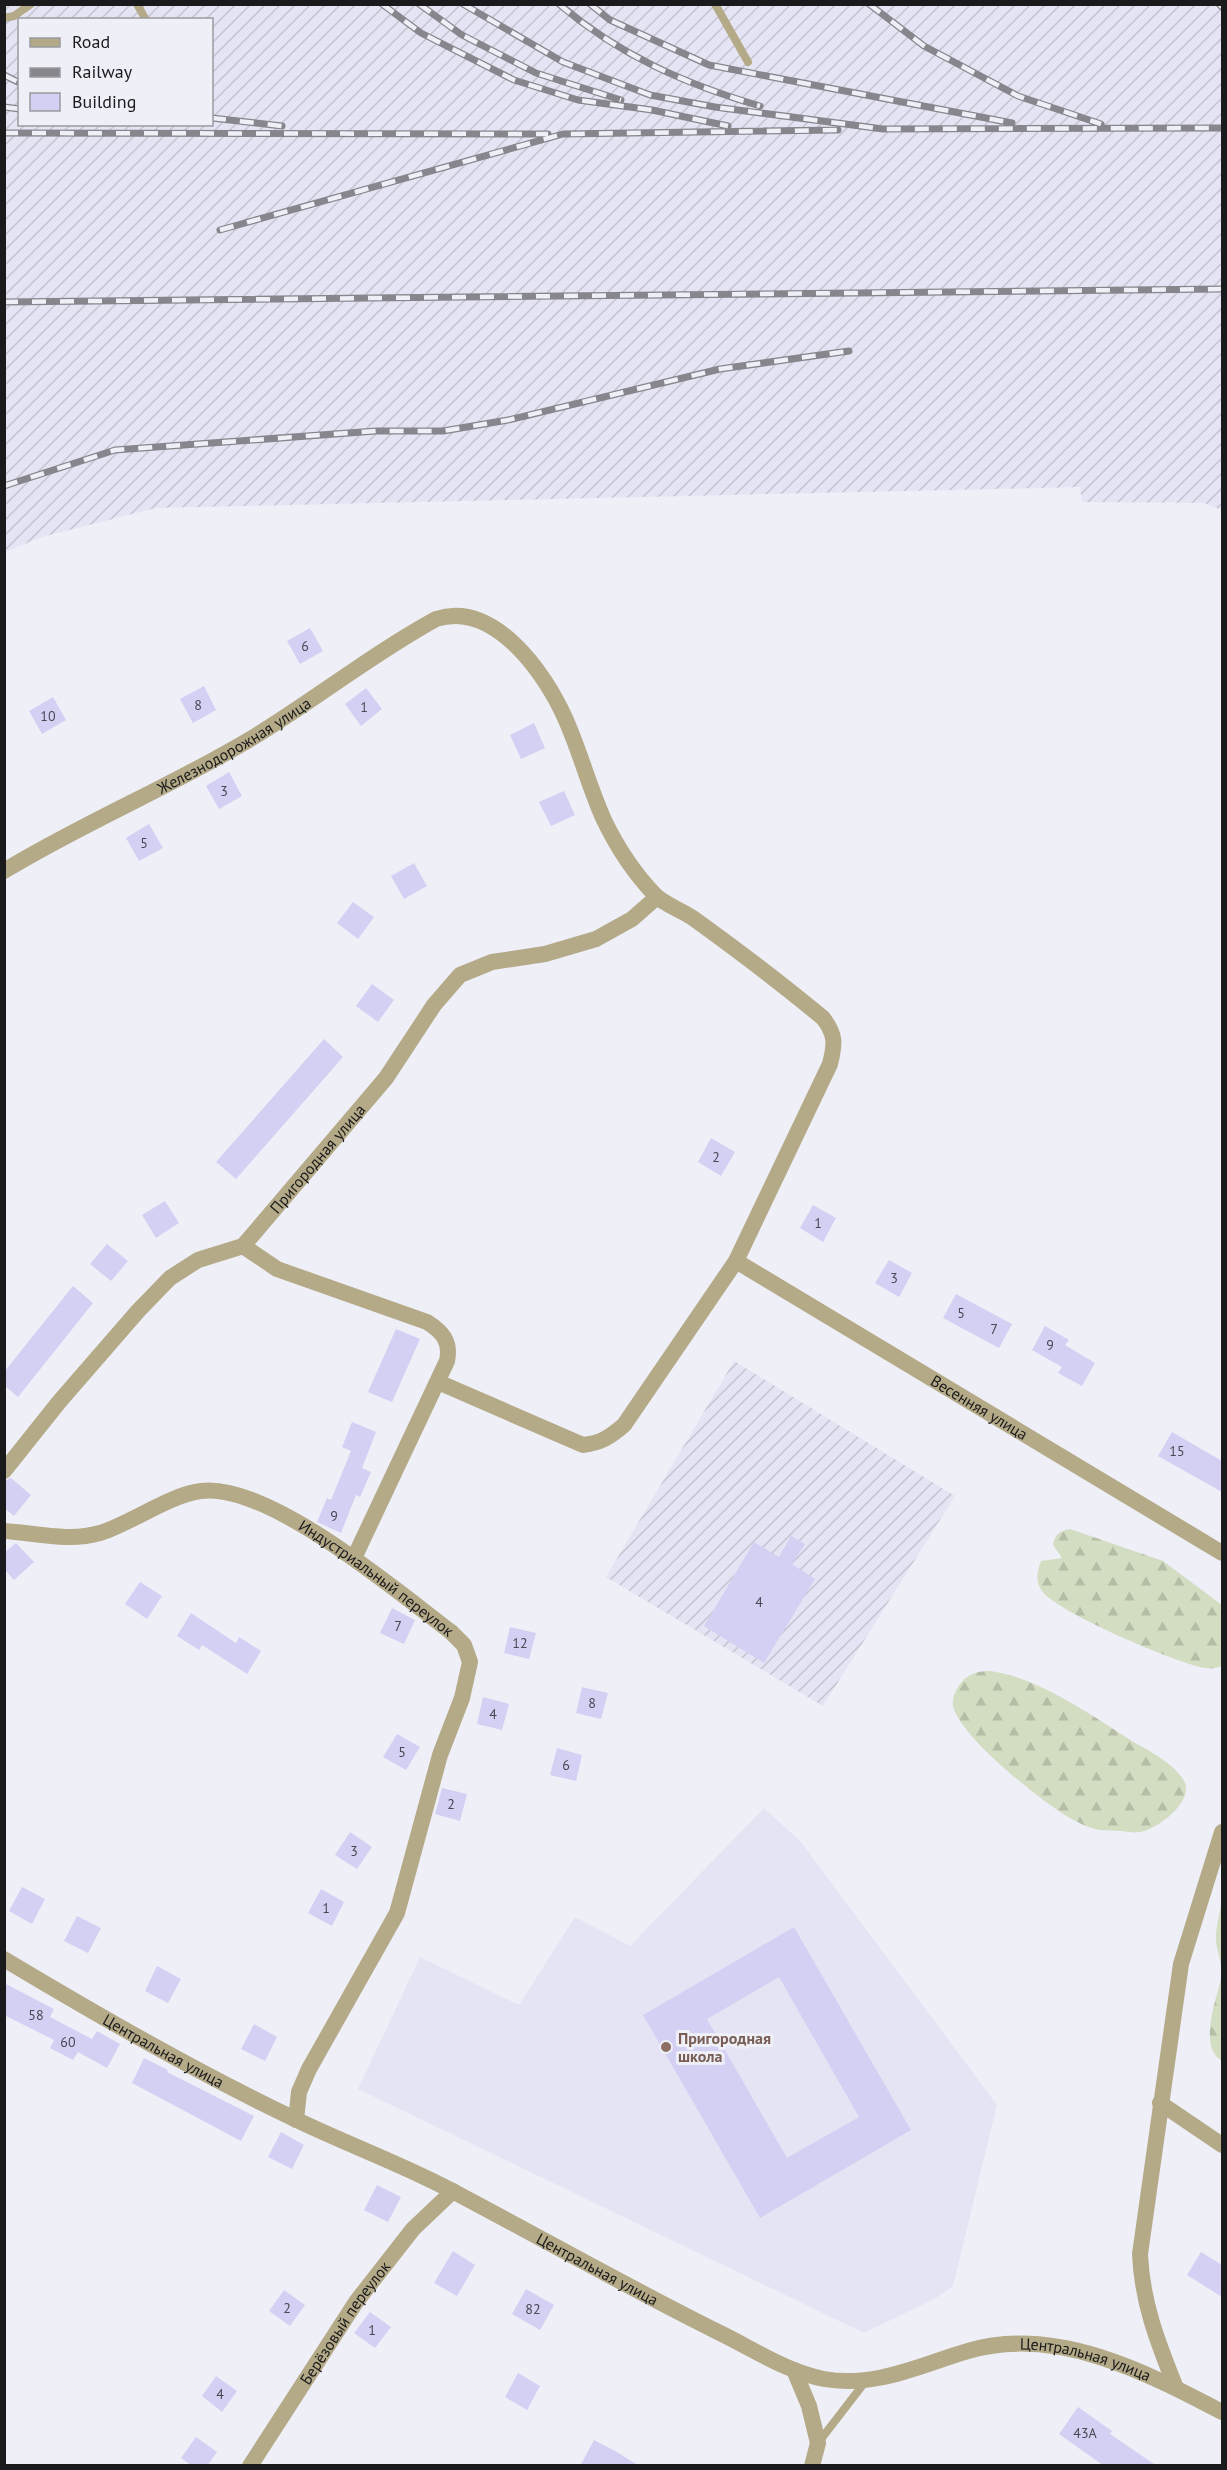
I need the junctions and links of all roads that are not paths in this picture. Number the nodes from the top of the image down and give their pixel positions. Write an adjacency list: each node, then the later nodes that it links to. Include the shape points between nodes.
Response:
1 (31, 4): 4 (lane)
2 (137, 4): 5 (lane)
3 (715, 4): 6 (lane)
4 (4, 18)
5 (145, 18)
6 (748, 62)
7 (4, 871): 8 (street, Железнодорожная улица, via 257,735 424,626 447,616 461,615 495,629 531,664 550,690 604,820 623,855)
8 (657, 897): 9 (street, Пригородная улица, via 632,919 596,939 545,954 492,962 460,975 434,1005 386,1078); 10 (street, via 694,918 823,1018 836,1043 830,1064)
9 (243, 1246): 11 (street, via 277,1269 428,1322 440,1330 449,1350); 12 (street, via 198,1260 170,1278 67,1392)
10 (736, 1261): 11 (street, via 624,1425 599,1443 583,1445); 14 (street, Весенняя улица)
11 (438, 1382): 15 (street)
12 (4, 1471)
13 (4, 1531): 15 (street, Индустриальный переулок, via 76,1537 127,1523 201,1491 230,1492 267,1506)
14 (1222, 1553)
15 (354, 1558): 19 (street, Индустриальный переулок, via 451,1632 464,1645 470,1662 397,1913 309,2069 299,2092)
16 (1222, 1832): 18 (street, via 1181,1964)
17 (4, 1959): 19 (street, Центральная улица, via 124,2031)
18 (1160, 2103): 20 (street); 24 (street, via 1142,2233 1141,2276 1150,2323)
19 (296, 2120): 21 (street, Центральная улица)
20 (1222, 2145)
21 (453, 2191): 22 (street, Центральная улица, via 671,2309); 27 (street, Берёзовый переулок, via 413,2229 356,2302)
22 (795, 2370): 23 (street, Центральная улица, via 825,2379); 26 (street)
23 (866, 2381): 24 (street, Центральная улица, via 914,2371 969,2350 1021,2342 1097,2355); 26 (lane)
24 (1176, 2388): 25 (street, Центральная улица)
25 (1222, 2412)
26 (818, 2443): 28 (street)
27 (250, 2466)
28 (812, 2466)

